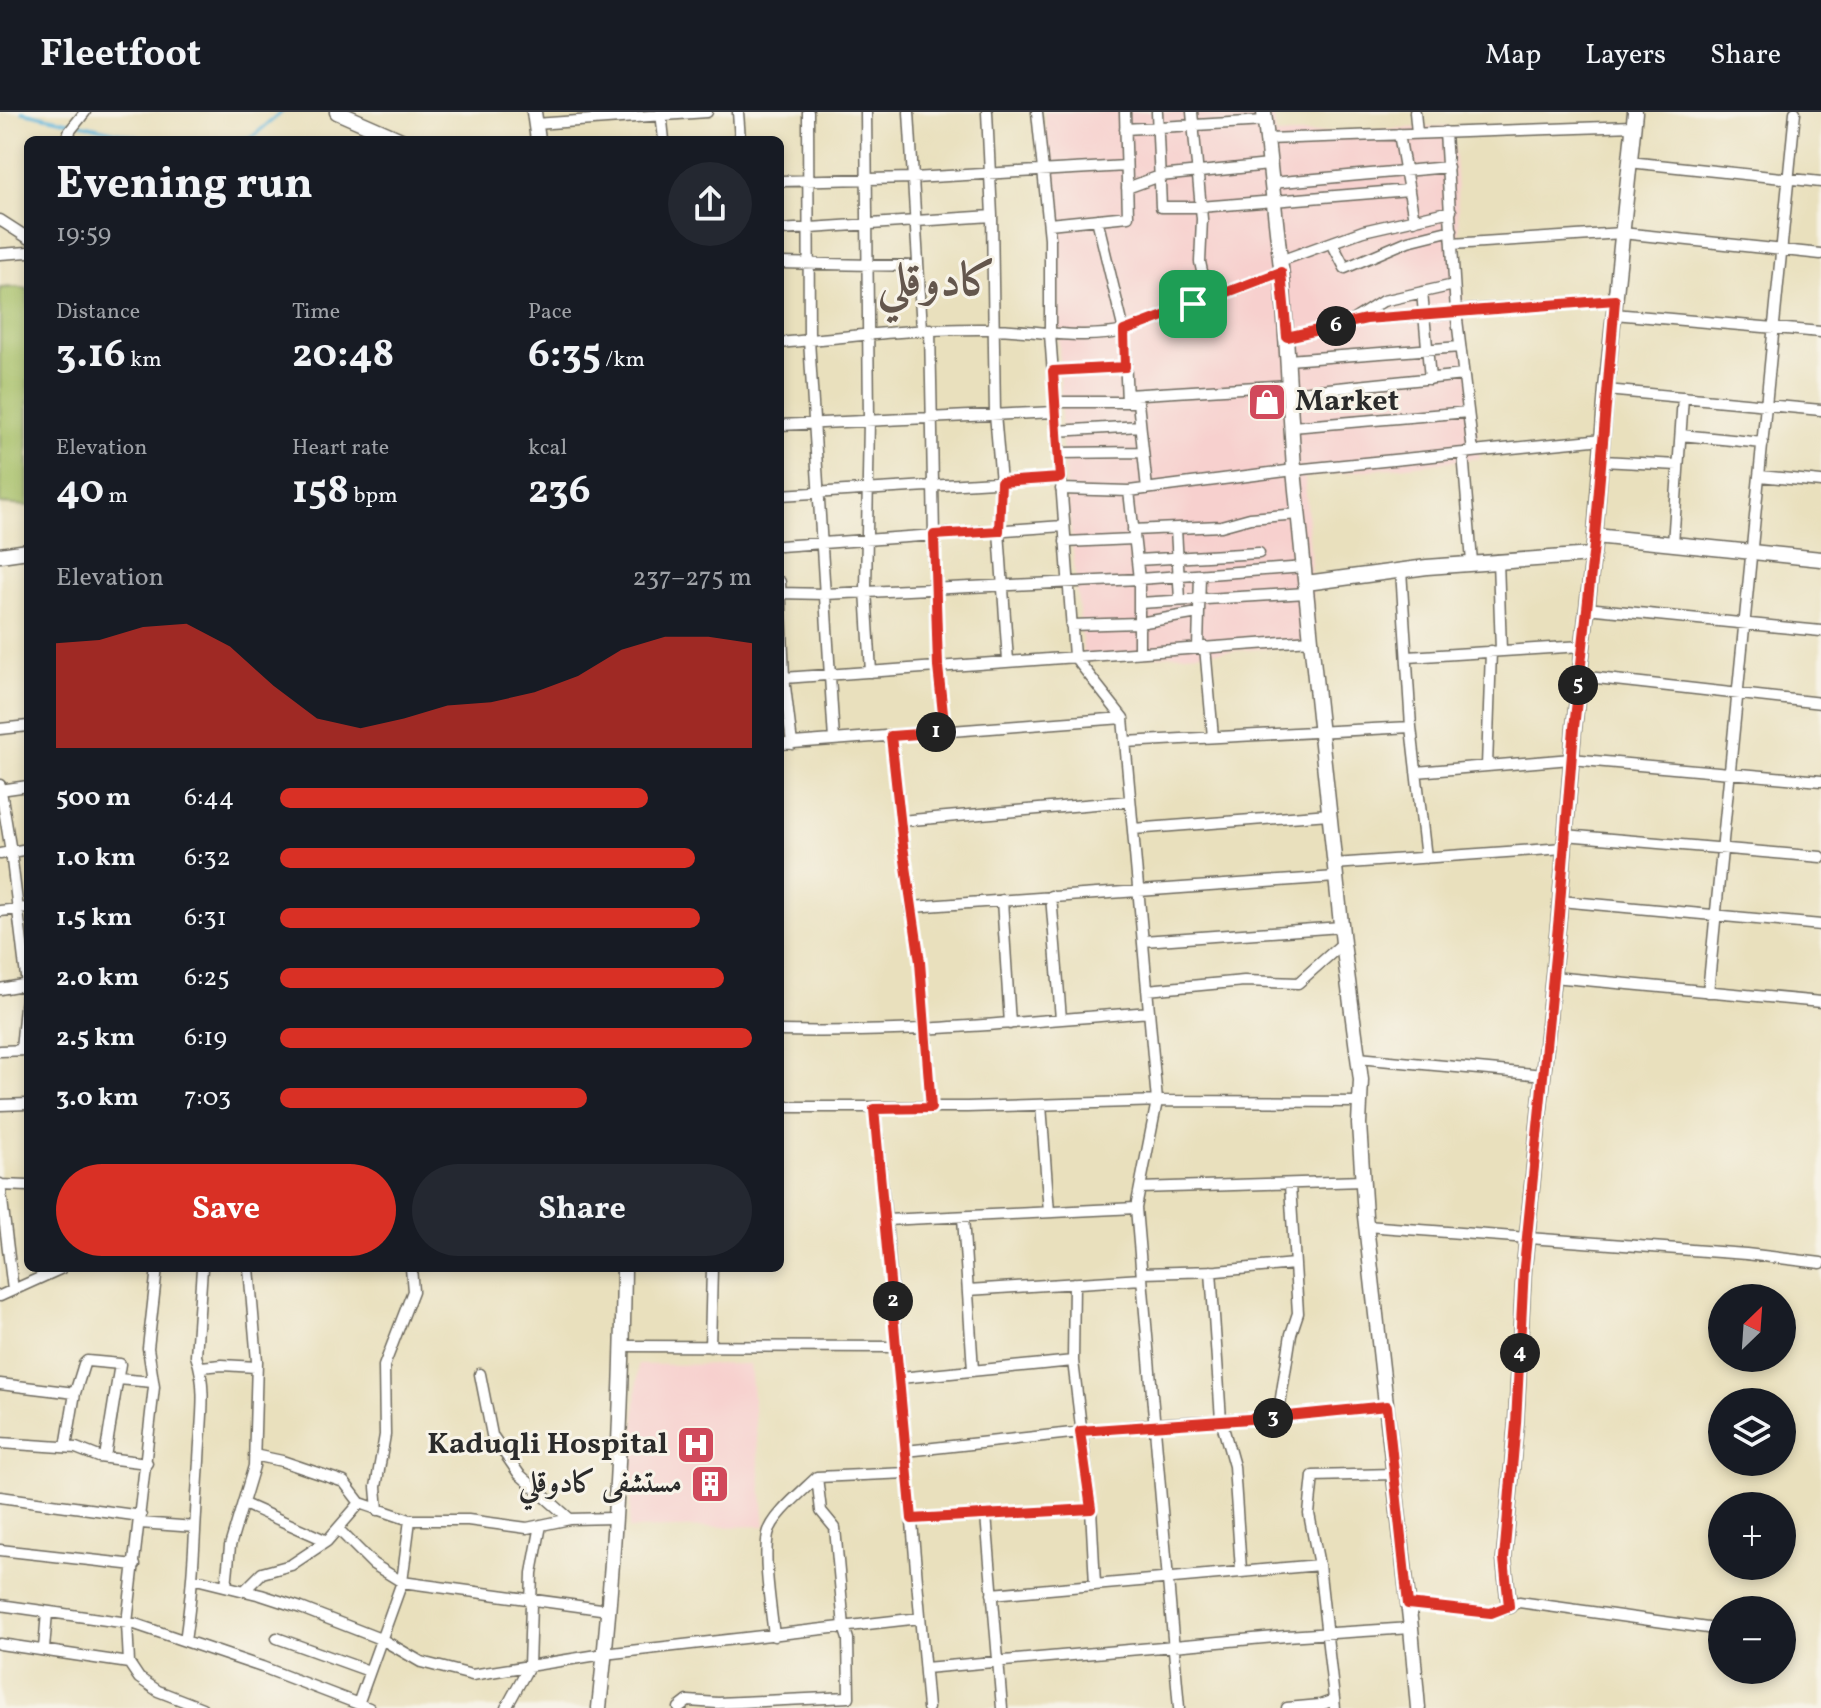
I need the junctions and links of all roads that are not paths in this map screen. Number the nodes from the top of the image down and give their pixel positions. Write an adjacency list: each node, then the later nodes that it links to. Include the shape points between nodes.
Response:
1 (85, 112): 25 (street)
2 (337, 112): 26 (street)
3 (707, 112): 15 (street)
4 (738, 112): 28 (street)
5 (808, 112): 42 (street)
6 (866, 112): 41 (street)
7 (909, 112): 39 (street)
8 (987, 112): 37 (street)
9 (1037, 112): 34 (street)
10 (1125, 112): 21 (street)
11 (1157, 112): 20 (street)
12 (1192, 112): 19 (street)
13 (1415, 112): 23 (street)
14 (1795, 112): 40 (street)
15 (662, 113): 17 (street); 27 (street)
16 (1264, 116): 19 (street); 29 (street)
17 (535, 118)
18 (1634, 119): 22 (street); 30 (street)
19 (1193, 126): 20 (street); 35 (street)
20 (1158, 128): 21 (street); 38 (street)
21 (1125, 129): 32 (street)
22 (1445, 132): 23 (street); 33 (street)
23 (1417, 133): 24 (street)
24 (1399, 134): 29 (street); 36 (street)
25 (70, 136)
26 (392, 136)
27 (664, 136)
28 (740, 136)
29 (1267, 139): 31 (street)
30 (1629, 162): 40 (street); 61 (street)
31 (1269, 165): 35 (street); 45 (street)
32 (1126, 166): 34 (street); 46 (street)
33 (1448, 167): 36 (street); 50 (street)
34 (1043, 171): 37 (street); 57 (street)
35 (1196, 171): 38 (street); 49 (street)
36 (1406, 171): 45 (street); 47 (street)
37 (991, 174): 39 (street); 51 (street)
38 (1160, 176): 46 (street); 49 (street, via 1161,207)
39 (913, 178): 41 (street); 55 (street)
40 (1788, 178): 44 (street); 65 (street)
41 (866, 179): 42 (street); 56 (street)
42 (810, 180): 43 (street); 58 (street)
43 (784, 181)
44 (1821, 182)
45 (1271, 183): 48 (street)
46 (1127, 188): 52 (street, via 1128,216)
47 (1409, 190): 48 (street); 54 (street)
48 (1273, 200): 49 (street); 73 (street)
49 (1200, 207): 76 (street, via 1200,262)
50 (1451, 211): 54 (street); 60 (street)
51 (992, 216): 55 (street); 83 (street)
52 (1097, 219): 57 (street); 84 (street)
53 (0, 220): 62 (street)
54 (1414, 220): 63 (street)
55 (916, 222): 56 (street); 72 (street)
56 (867, 224): 58 (street); 71 (street)
57 (1049, 224): 87 (street)
58 (810, 227): 59 (street); 70 (street)
59 (784, 230)
60 (1452, 230): 63 (street, via 1408,241 1345,268); 64 (street)
61 (1622, 233): 64 (street); 65 (street); 77 (street)
62 (24, 235)
63 (1332, 243): 73 (street)
64 (1452, 244): 74 (street)
65 (1781, 251): 68 (street); 81 (street)
66 (24, 252): 67 (street)
67 (0, 254)
68 (1821, 254)
69 (784, 263): 70 (street)
70 (810, 263): 71 (street); 89 (street)
71 (867, 265): 72 (street); 86 (street)
72 (918, 266): 82 (street)
73 (1280, 267): 76 (street); 88 (street)
74 (1454, 285): 75 (street); 78 (street)
75 (1422, 292): 79 (street); 80 (street, via 1383,301)
76 (1208, 299): 84 (street)
77 (1615, 307): 78 (street); 81 (street); 99 (street)
78 (1456, 312): 79 (street); 91 (street)
79 (1424, 315): 80 (street); 92 (street)
80 (1350, 323): 88 (street)
81 (1774, 327): 85 (street); 102 (street)
82 (926, 329): 83 (street); 86 (street); 107 (street)
83 (993, 329): 87 (street); 106 (street)
84 (1124, 331): 87 (street); 94 (street)
85 (1821, 332)
86 (868, 334): 89 (street); 108 (street)
87 (1050, 334): 95 (street)
88 (1287, 337): 93 (street)
89 (809, 340): 90 (street); 109 (street)
90 (784, 343)
91 (1460, 347): 92 (street); 96 (street)
92 (1427, 350): 93 (street); 97 (street)
93 (1288, 360): 98 (street)
94 (1125, 367): 95 (street); 101 (street)
95 (1053, 371): 103 (street)
96 (1463, 375): 97 (street); 105 (street)
97 (1430, 379): 98 (street)
98 (1290, 389): 101 (street); 112 (street)
99 (1606, 390): 100 (street); 115 (street)
100 (1683, 397): 102 (street); 114 (street)
101 (1127, 398): 103 (street); 111 (street, via 1138,402)
102 (1767, 405): 104 (street); 116 (street)
103 (1055, 407): 106 (street); 113 (street)
104 (1821, 410)
105 (1468, 412): 112 (street); 119 (street)
106 (995, 414): 107 (street); 124 (street)
107 (931, 418): 108 (street); 127 (street)
108 (869, 420): 109 (street); 129 (street)
109 (815, 423): 110 (street); 131 (street)
110 (784, 425)
111 (1140, 426): 113 (street); 117 (street)
112 (1292, 427): 122 (street)
113 (1057, 431): 118 (street)
114 (1681, 435): 116 (street); 121 (street)
115 (1603, 439): 119 (street); 120 (street)
116 (1763, 443): 123 (street)
117 (1143, 452): 118 (street); 128 (street)
118 (1058, 453): 126 (street)
119 (1468, 453): 122 (street); 154 (street)
120 (1602, 461): 121 (street); 139 (street)
121 (1678, 465): 143 (street)
122 (1294, 470): 128 (street); 133 (street)
123 (1760, 476): 125 (street); 146 (street)
124 (1001, 482): 126 (street); 127 (street); 136 (street)
125 (1821, 482)
126 (1060, 483): 130 (street); 134 (street)
127 (934, 486): 129 (street); 138 (street)
128 (1147, 489): 130 (street)
129 (869, 491): 131 (street); 140 (street)
130 (1129, 491): 137 (street)
131 (819, 494): 132 (street); 142 (street)
132 (784, 495)
133 (1299, 514): 135 (street); 159 (street)
134 (1063, 526): 136 (street); 141 (street)
135 (1176, 529): 137 (street); 150 (street)
136 (999, 531): 138 (street); 161 (street)
137 (1134, 534): 141 (street); 152 (street)
138 (934, 535): 140 (street); 162 (street)
139 (1595, 536): 143 (street); 149 (street)
140 (868, 541): 142 (street); 163 (street)
141 (1065, 542): 160 (street)
142 (822, 544): 144 (street); 165 (street)
143 (1673, 544): 146 (street)
144 (784, 546)
145 (24, 552): 148 (street)
146 (1753, 552): 151 (street); 172 (street)
147 (1259, 553): 150 (street)
148 (0, 555)
149 (1592, 555): 153 (street); 169 (street)
150 (1178, 558): 152 (street); 157 (street)
151 (1821, 559)
152 (1137, 560): 158 (street)
153 (1498, 560): 154 (street); 178 (street)
154 (1472, 562): 155 (street)
155 (1401, 570): 159 (street); 181 (street)
156 (1200, 575): 157 (street); 159 (street); 166 (street)
157 (1180, 577): 158 (street); 167 (street)
158 (1139, 579): 160 (street); 168 (street)
159 (1306, 581): 166 (street); 175 (street)
160 (1068, 582): 161 (street); 173 (street)
161 (1002, 585): 162 (street); 182 (street)
162 (935, 588): 163 (street); 183 (street)
163 (866, 590): 165 (street); 184 (street)
164 (784, 593): 165 (street)
165 (825, 594): 185 (street)
166 (1200, 599): 167 (street); 170 (street)
167 (1180, 600): 168 (street)
168 (1139, 603): 171 (street)
169 (1586, 608): 172 (street); 176 (street)
170 (1198, 613): 171 (street); 177 (street)
171 (1139, 623): 173 (street); 179 (street)
172 (1746, 624): 174 (street); 188 (street)
173 (1071, 625): 180 (street)
174 (1821, 631)
175 (1311, 640): 177 (street); 194 (street)
176 (1582, 646): 178 (street); 186 (street)
177 (1202, 647): 179 (street); 197 (street)
178 (1496, 651): 181 (street); 203 (street)
179 (1139, 652): 180 (street)
180 (1074, 656): 182 (street); 190 (street)
181 (1408, 657): 192 (street)
182 (1008, 661): 183 (street)
183 (938, 667): 184 (street); 195 (street)
184 (871, 672): 185 (street)
185 (830, 675): 187 (street); 198 (street)
186 (1579, 676): 188 (street); 202 (street)
187 (784, 678): 201 (street)
188 (1737, 693): 189 (street); 205 (street)
189 (1821, 703)
190 (1123, 718): 195 (street); 199 (street)
191 (24, 726): 193 (street)
192 (1411, 727): 194 (street); 204 (street)
193 (0, 729)
194 (1321, 731): 197 (street); 210 (street)
195 (945, 732): 196 (street)
196 (891, 736): 198 (street); 211 (street)
197 (1213, 737): 199 (street)
198 (834, 740): 201 (street)
199 (1125, 742): 209 (street)
200 (784, 744): 201 (street)
201 (792, 744)
202 (1571, 759): 203 (street); 205 (street); 213 (street)
203 (1487, 766): 204 (street)
204 (1416, 772): 217 (street)
205 (1728, 773): 206 (street); 214 (street)
206 (1821, 781)
207 (24, 786): 208 (street)
208 (0, 788): 215 (street)
209 (1130, 801): 211 (street); 212 (street)
210 (1329, 814): 212 (street); 218 (street)
211 (900, 821): 223 (street)
212 (1133, 829): 219 (street)
213 (1565, 842): 214 (street); 217 (street); 222 (street)
214 (1722, 849): 216 (street); 226 (street)
215 (6, 853): 224 (street)
216 (1821, 857)
217 (1426, 858): 218 (street)
218 (1335, 870): 219 (street); 228 (street)
219 (1138, 889): 220 (street); 229 (street)
220 (1051, 896): 221 (street); 238 (street)
221 (1002, 900): 223 (street); 239 (street)
222 (1560, 901): 226 (street); 231 (street)
223 (912, 907): 240 (street)
224 (23, 908): 225 (street)
225 (0, 911)
226 (1715, 915): 227 (street); 235 (street)
227 (1821, 925)
228 (1341, 927): 229 (street); 230 (street)
229 (1143, 941): 234 (street)
230 (1343, 943): 234 (street, via 1298,983 1244,981); 244 (street)
231 (1553, 977): 235 (street); 245 (street)
232 (24, 985): 233 (street)
233 (0, 989)
234 (1147, 990): 237 (street)
235 (1708, 992): 236 (street)
236 (1821, 1002)
237 (1149, 1012): 238 (street); 246 (street)
238 (1061, 1019): 239 (street)
239 (1010, 1024): 240 (street)
240 (925, 1028): 241 (street); 252 (street)
241 (784, 1031)
242 (24, 1050): 243 (street)
243 (0, 1051)
244 (1358, 1058): 245 (street); 247 (street)
245 (1544, 1075): 264 (street)
246 (1157, 1101): 247 (street); 250 (street); 258 (street)
247 (1361, 1102): 254 (street)
248 (24, 1104): 249 (street)
249 (0, 1105)
250 (1041, 1105): 252 (street); 260 (street)
251 (784, 1107): 253 (street)
252 (931, 1108): 253 (street)
253 (874, 1109): 262 (street)
254 (1363, 1181): 256 (street); 263 (street)
255 (0, 1185): 257 (street); 277 (street)
256 (1290, 1185): 258 (street); 266 (street)
257 (24, 1186)
258 (1140, 1188): 259 (street)
259 (1136, 1208): 260 (street); 275 (street)
260 (1049, 1212): 261 (street)
261 (963, 1217): 262 (street); 278 (street)
262 (886, 1220): 282 (street)
263 (1366, 1226): 264 (street); 293 (street)
264 (1527, 1238): 265 (street); 336 (street, via 1504,1559)
265 (1821, 1263)
266 (1294, 1264): 267 (street); 294 (street, via 1298,1313)
267 (1211, 1271): 275 (street); 295 (street)
268 (53, 1272): 277 (street)
269 (157, 1272): 290 (street, via 148,1348)
270 (202, 1272): 284 (street, via 196,1356)
271 (249, 1272): 285 (street)
272 (411, 1272): 311 (street, via 413,1291 384,1366)
273 (624, 1272): 280 (street)
274 (712, 1272): 281 (street)
275 (1142, 1276): 276 (street); 296 (street)
276 (1074, 1283): 278 (street); 283 (street)
277 (13, 1290): 279 (street)
278 (968, 1290): 286 (street)
279 (0, 1296)
280 (623, 1346): 281 (street); 313 (street)
281 (710, 1347): 282 (street)
282 (897, 1347): 288 (street)
283 (1073, 1361): 286 (street); 297 (street)
284 (201, 1367): 285 (street); 319 (street)
285 (256, 1367): 301 (street)
286 (973, 1370): 288 (street)
287 (480, 1374): 315 (street, via 492,1435 519,1474)
288 (900, 1378): 300 (street)
289 (118, 1379): 290 (street); 292 (street, via 120,1364 87,1361); 302 (street)
290 (153, 1382): 303 (street)
291 (0, 1384): 292 (street)
292 (75, 1393): 299 (street)
293 (1387, 1406): 294 (street); 305 (street)
294 (1278, 1417): 295 (street)
295 (1221, 1420): 296 (street); 325 (street, via 1234,1466)
296 (1155, 1424): 297 (street); 327 (street)
297 (1080, 1431): 300 (street); 310 (street)
298 (0, 1443): 299 (street)
299 (66, 1447): 302 (street)
300 (906, 1451): 304 (street)
301 (254, 1455): 308 (street, via 344,1482); 309 (street)
302 (105, 1457): 303 (street)
303 (147, 1463): 314 (street)
304 (908, 1473): 306 (street); 316 (street)
305 (1394, 1474): 324 (street, via 1313,1476 1309,1514); 334 (street)
306 (817, 1477): 341 (street, via 821,1511 835,1528); 345 (street, via 768,1533)
307 (0, 1497): 314 (street)
308 (360, 1503): 311 (street); 320 (street)
309 (244, 1504): 321 (street); 330 (street, via 230,1546)
310 (1091, 1509): 312 (street); 329 (street)
311 (378, 1510): 317 (street)
312 (986, 1515): 316 (street); 332 (street)
313 (614, 1518): 315 (street); 337 (street)
314 (141, 1519): 319 (street); 323 (street)
315 (570, 1519): 318 (street)
316 (912, 1519): 339 (street)
317 (410, 1520): 318 (street); 328 (street)
318 (541, 1525): 333 (street)
319 (195, 1527): 326 (street)
320 (338, 1529): 321 (street); 328 (street, via 373,1564)
321 (327, 1541): 331 (street, via 291,1565 262,1573)
322 (0, 1550): 323 (street)
323 (135, 1565): 340 (street)
324 (1319, 1565): 325 (street); 344 (street)
325 (1241, 1570): 327 (street)
326 (192, 1578): 330 (street); 348 (street)
327 (1168, 1579): 329 (street); 350 (street)
328 (402, 1582): 333 (street); 347 (street)
329 (1095, 1584): 332 (street)
330 (226, 1586): 331 (street)
331 (244, 1591): 347 (street)
332 (992, 1594): 353 (street)
333 (531, 1598): 337 (street); 355 (street)
334 (1408, 1604): 336 (street, via 1491,1613); 342 (street)
335 (0, 1605): 338 (street)
336 (1509, 1606): 343 (street, via 1519,1602)
337 (608, 1610): 352 (street)
338 (47, 1612): 340 (street); 351 (street)
339 (920, 1618): 341 (street); 356 (street)
340 (127, 1623): 348 (street); 354 (street)
341 (844, 1627): 345 (street); 364 (street, via 849,1697 688,1701)
342 (1411, 1628): 344 (street); 369 (street)
343 (1708, 1628)
344 (1327, 1633): 350 (street); 359 (street)
345 (774, 1636): 352 (street)
346 (277, 1638): 357 (street)
347 (383, 1640): 355 (street, via 421,1662 472,1675); 357 (street)
348 (185, 1641): 358 (street)
349 (0, 1644): 351 (street)
350 (1174, 1648): 353 (street); 367 (street)
351 (44, 1649): 354 (street)
352 (604, 1654): 355 (street); 363 (street)
353 (997, 1662): 356 (street); 366 (street)
354 (129, 1663): 360 (street, via 158,1691)
355 (529, 1666): 362 (street)
356 (925, 1668): 365 (street)
357 (369, 1671): 358 (street)
358 (358, 1704): 361 (street)
359 (1334, 1704): 368 (street)
360 (200, 1708)
361 (369, 1708)
362 (506, 1708)
363 (599, 1708)
364 (679, 1708)
365 (928, 1708)
366 (1002, 1708)
367 (1179, 1708)
368 (1287, 1708)
369 (1418, 1708)

